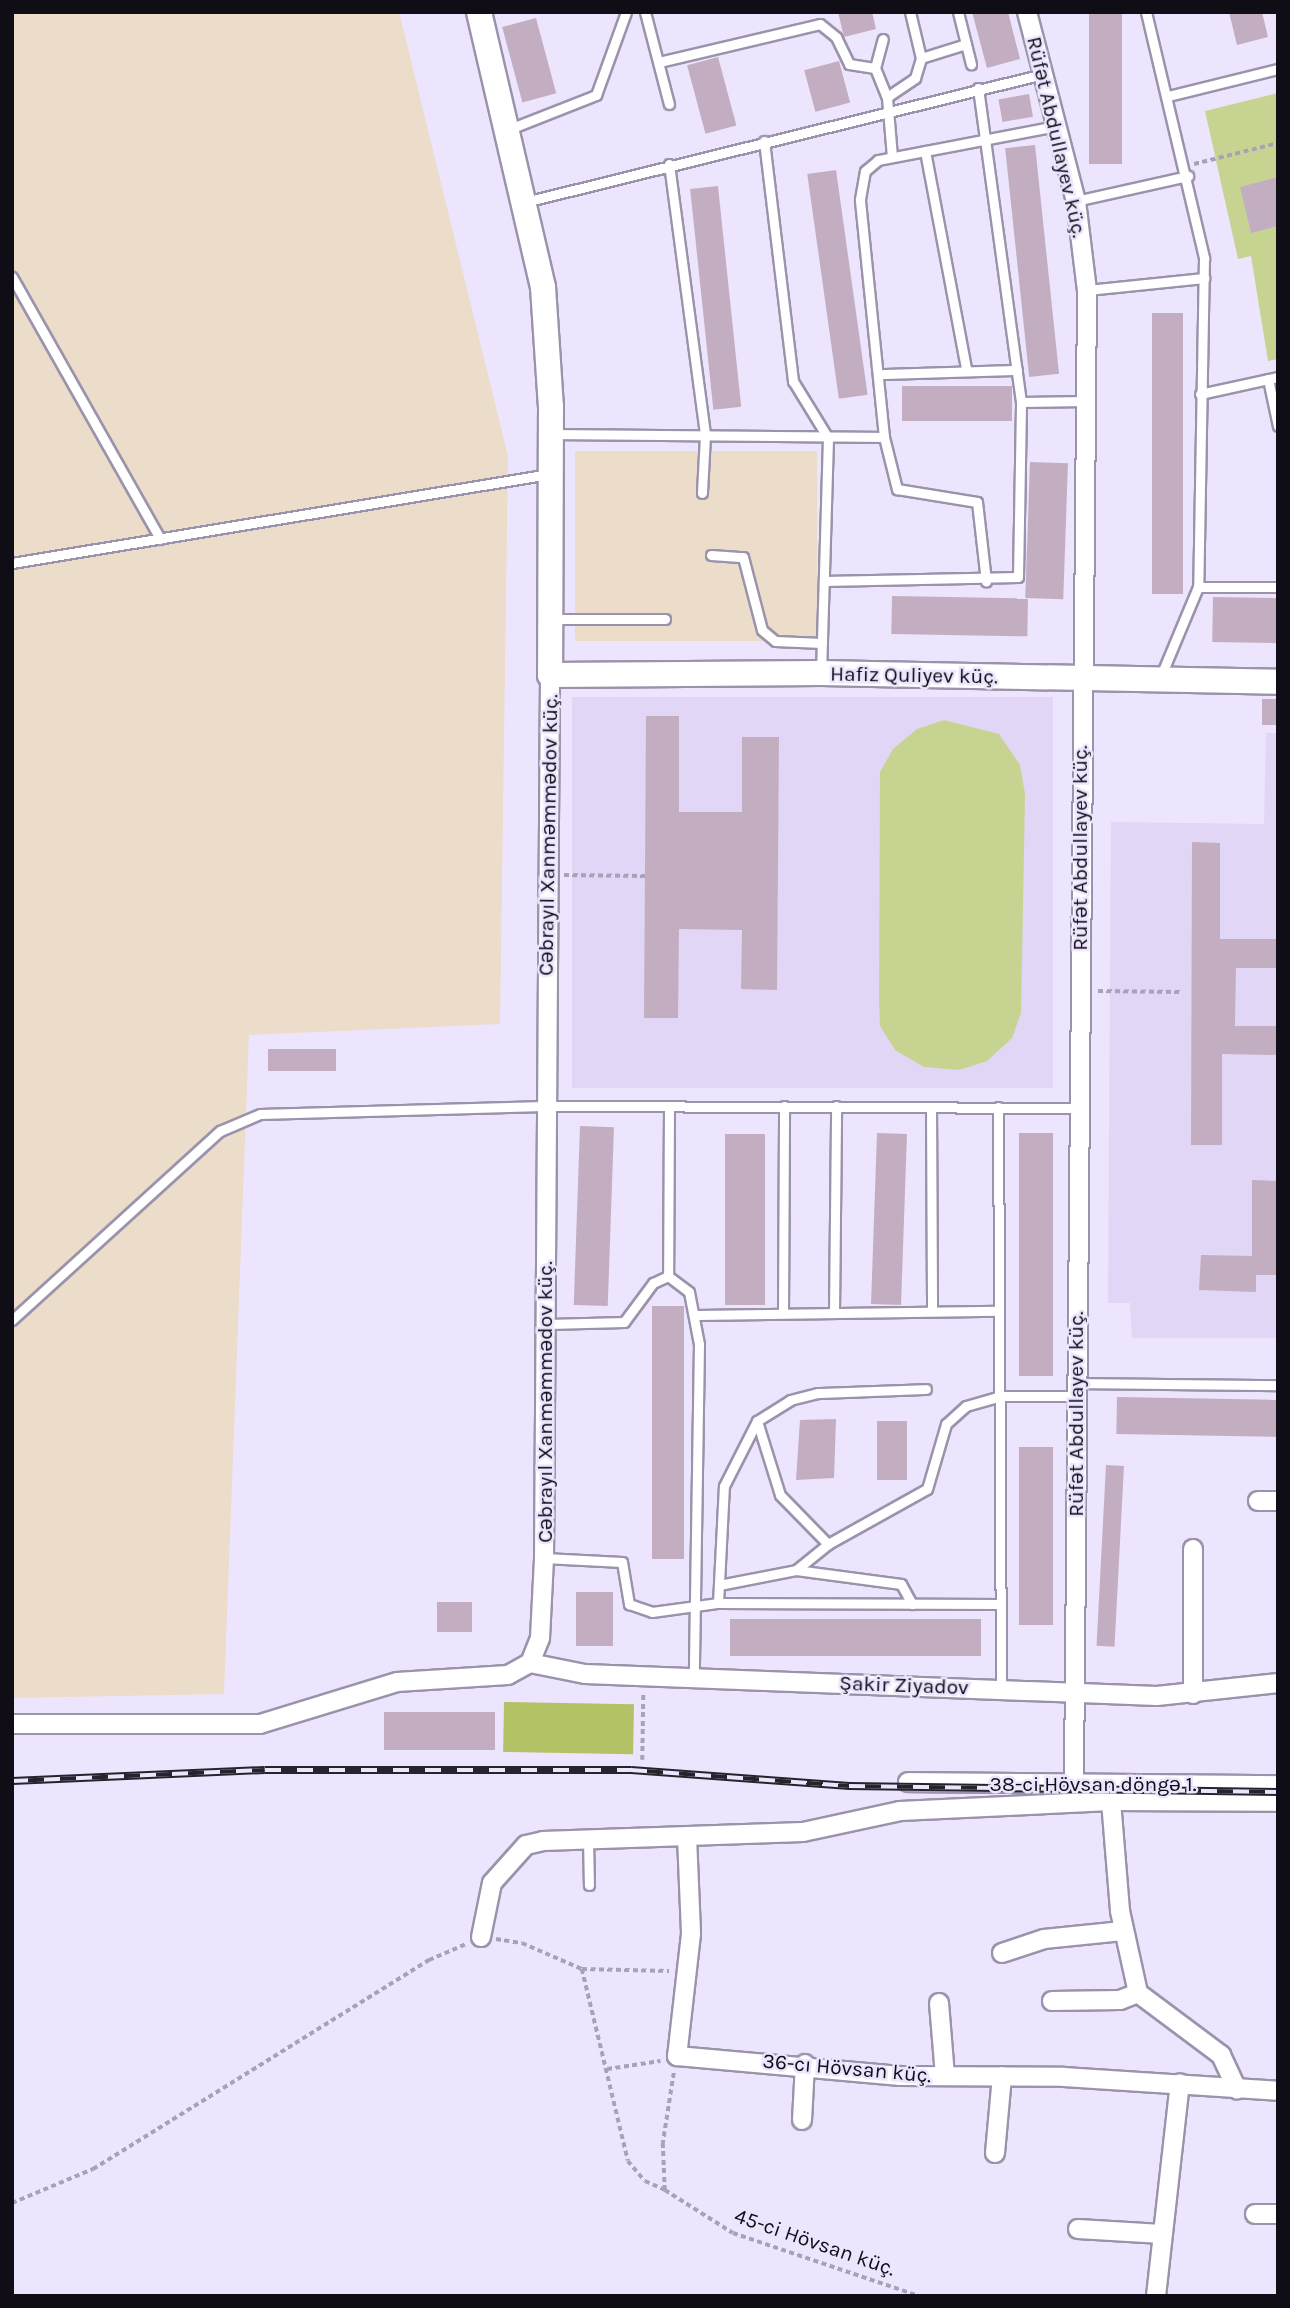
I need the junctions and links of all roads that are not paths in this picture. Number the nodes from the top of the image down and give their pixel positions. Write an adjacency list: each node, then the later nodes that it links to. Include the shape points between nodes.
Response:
1 (479, 12): 22 (street, Cəbrayıl Xanməmmədov küç.)
2 (626, 12): 22 (lane, via 597,95)
3 (645, 12): 11 (lane)
4 (910, 12): 10 (lane)
5 (958, 12): 9 (lane)
6 (1027, 12): 15 (street, Rüfət Abdullayev küç.)
7 (1146, 12): 17 (lane)
8 (883, 39): 13 (lane)
9 (966, 44): 10 (lane); 12 (lane)
10 (921, 58): 18 (lane, via 915,78)
11 (659, 62): 13 (lane, via 820,24 836,37 849,64); 19 (lane)
12 (971, 64)
13 (875, 68): 18 (lane)
14 (1278, 69): 17 (lane)
15 (1043, 74): 16 (lane); 21 (street, Rüfət Abdullayev küç.)
16 (978, 89): 20 (lane); 23 (lane)
17 (1168, 96): 28 (lane)
18 (887, 97): 20 (lane)
19 (670, 104)
20 (884, 111): 24 (lane); 26 (lane)
21 (1056, 126): 23 (lane); 29 (street, Rüfət Abdullayev küç.)
22 (506, 130): 30 (street, Cəbrayıl Xanməmmədov küç.)
23 (988, 139): 25 (lane); 35 (lane)
24 (764, 141): 27 (lane); 45 (lane, via 793,381)
25 (925, 151): 26 (lane); 34 (lane)
26 (892, 157): 36 (lane, via 878,160 860,180)
27 (669, 164): 30 (lane); 43 (lane)
28 (1187, 171): 29 (lane); 32 (lane)
29 (1076, 201): 33 (street, Rüfət Abdullayev küç.)
30 (523, 202): 42 (street, Cəbrayıl Xanməmmədov küç., via 543,286)
31 (12, 277): 48 (lane)
32 (1204, 278): 33 (lane); 38 (lane)
33 (1087, 290): 39 (street, Rüfət Abdullayev küç.)
34 (966, 369): 35 (lane); 36 (lane)
35 (1017, 370): 40 (lane)
36 (881, 374): 44 (lane)
37 (1273, 378): 38 (lane); 41 (lane)
38 (1200, 394): 53 (lane)
39 (1087, 401): 40 (lane); 60 (street, Rüfət Abdullayev küç.)
40 (1021, 402): 52 (lane, via 1018,577)
41 (1278, 426)
42 (551, 434): 43 (lane); 46 (street, Cəbrayıl Xanməmmədov küç.)
43 (705, 435): 45 (lane); 47 (lane)
44 (884, 437): 45 (lane); 52 (lane, via 897,489 977,502)
45 (828, 438): 51 (lane)
46 (550, 474): 48 (lane); 55 (street, Cəbrayıl Xanməmmədov küç.)
47 (702, 493)
48 (160, 539): 50 (lane)
49 (711, 555): 57 (lane, via 743,557 762,630 775,641)
50 (12, 563)
51 (824, 581): 52 (lane); 57 (lane)
52 (986, 581)
53 (1198, 587): 54 (lane); 61 (lane)
54 (1278, 587)
55 (549, 619): 56 (lane); 59 (street, Cəbrayıl Xanməmmədov küç.)
56 (665, 620)
57 (822, 643): 58 (lane)
58 (821, 673): 59 (street, Hafiz Quliyev küç.); 60 (street, Hafiz Quliyev küç.)
59 (550, 675): 63 (street, Cəbrayıl Xanməmmədov küç.)
60 (1081, 678): 61 (street, Hafiz Quliyev küç.); 69 (street, Rüfət Abdullayev küç.)
61 (1159, 680): 62 (street, Hafiz Quliyev küç.)
62 (1278, 682)
63 (544, 1106): 66 (lane); 76 (lane, via 260,1114 220,1131); 77 (street, Cəbrayıl Xanməmmədov küç.)
64 (783, 1106): 65 (lane); 66 (lane); 74 (lane)
65 (836, 1106): 67 (lane); 73 (lane)
66 (669, 1107): 70 (lane)
67 (931, 1107): 68 (lane); 71 (lane)
68 (998, 1107): 69 (lane); 72 (lane)
69 (1078, 1108): 80 (street, Rüfət Abdullayev küç.)
70 (668, 1276): 75 (lane, via 689,1292); 77 (lane, via 653,1283 624,1322)
71 (932, 1311): 72 (lane); 73 (lane)
72 (999, 1311): 81 (lane)
73 (834, 1312): 74 (lane)
74 (783, 1313): 75 (lane)
75 (697, 1315): 93 (lane)
76 (12, 1320)
77 (548, 1324): 87 (street, Cəbrayıl Xanməmmədov küç.)
78 (1278, 1385): 80 (lane)
79 (926, 1389): 82 (lane, via 818,1393 790,1400)
80 (1075, 1389): 81 (lane); 98 (street, Rüfət Abdullayev küç.)
81 (1000, 1396): 85 (lane, via 967,1406 946,1424 927,1489); 92 (lane)
82 (757, 1421): 85 (lane, via 780,1495); 89 (lane, via 724,1486)
83 (1258, 1501): 84 (street)
84 (1278, 1501)
85 (828, 1544): 88 (lane)
86 (1193, 1549): 99 (street)
87 (544, 1558): 93 (lane, via 622,1562 636,1610); 94 (street, Cəbrayıl Xanməmmədov küç., via 540,1637)
88 (796, 1570): 89 (lane); 91 (lane, via 901,1584)
89 (719, 1585): 90 (lane)
90 (718, 1603): 91 (lane); 93 (lane)
91 (912, 1604): 92 (lane)
92 (1000, 1604): 97 (lane)
93 (694, 1607): 95 (lane)
94 (530, 1663): 95 (street, Şakir Ziyadov, via 570,1673); 100 (street, via 508,1675 397,1682 260,1724)
95 (694, 1678): 97 (street, Şakir Ziyadov)
96 (1278, 1683): 99 (street, Şakir Ziyadov)
97 (1001, 1688): 98 (street, Şakir Ziyadov)
98 (1075, 1690): 99 (street, Şakir Ziyadov); 102 (street, Rüfət Abdullayev küç.)
99 (1193, 1694)
100 (12, 1724)
101 (908, 1782): 102 (street, 38-ci Hövsan döngə 1.)
102 (1074, 1784): 103 (street, 38-ci Hövsan döngə 1.)
103 (1278, 1786)
104 (1111, 1801): 105 (street); 107 (street, via 900,1811 803,1832); 109 (street)
105 (1278, 1802)
106 (588, 1837): 107 (street); 108 (lane); 110 (street, via 526,1845 492,1883)
107 (687, 1838): 115 (street, 36-cı Hövsan küç., via 688,1971 677,2056)
108 (589, 1885)
109 (1123, 1931): 111 (street, via 1044,1939); 112 (street)
110 (481, 1937)
111 (1002, 1953)
112 (1138, 1993): 113 (street, via 1120,2000); 119 (street, via 1222,2055)
113 (1052, 2001)
114 (939, 2003): 116 (street)
115 (805, 2064): 116 (street, 36-cı Hövsan küç.); 121 (street)
116 (946, 2076): 117 (street, 36-cı Hövsan küç.)
117 (1002, 2076): 118 (street, 36-cı Hövsan küç.); 122 (street)
118 (1180, 2083): 119 (street, 36-cı Hövsan küç.); 126 (street)
119 (1237, 2089): 120 (street, 36-cı Hövsan küç.)
120 (1278, 2091)
121 (802, 2120)
122 (995, 2153)
123 (1255, 2214): 124 (street)
124 (1278, 2214)
125 (1078, 2229): 126 (street)
126 (1162, 2234): 127 (street)
127 (1156, 2296)

